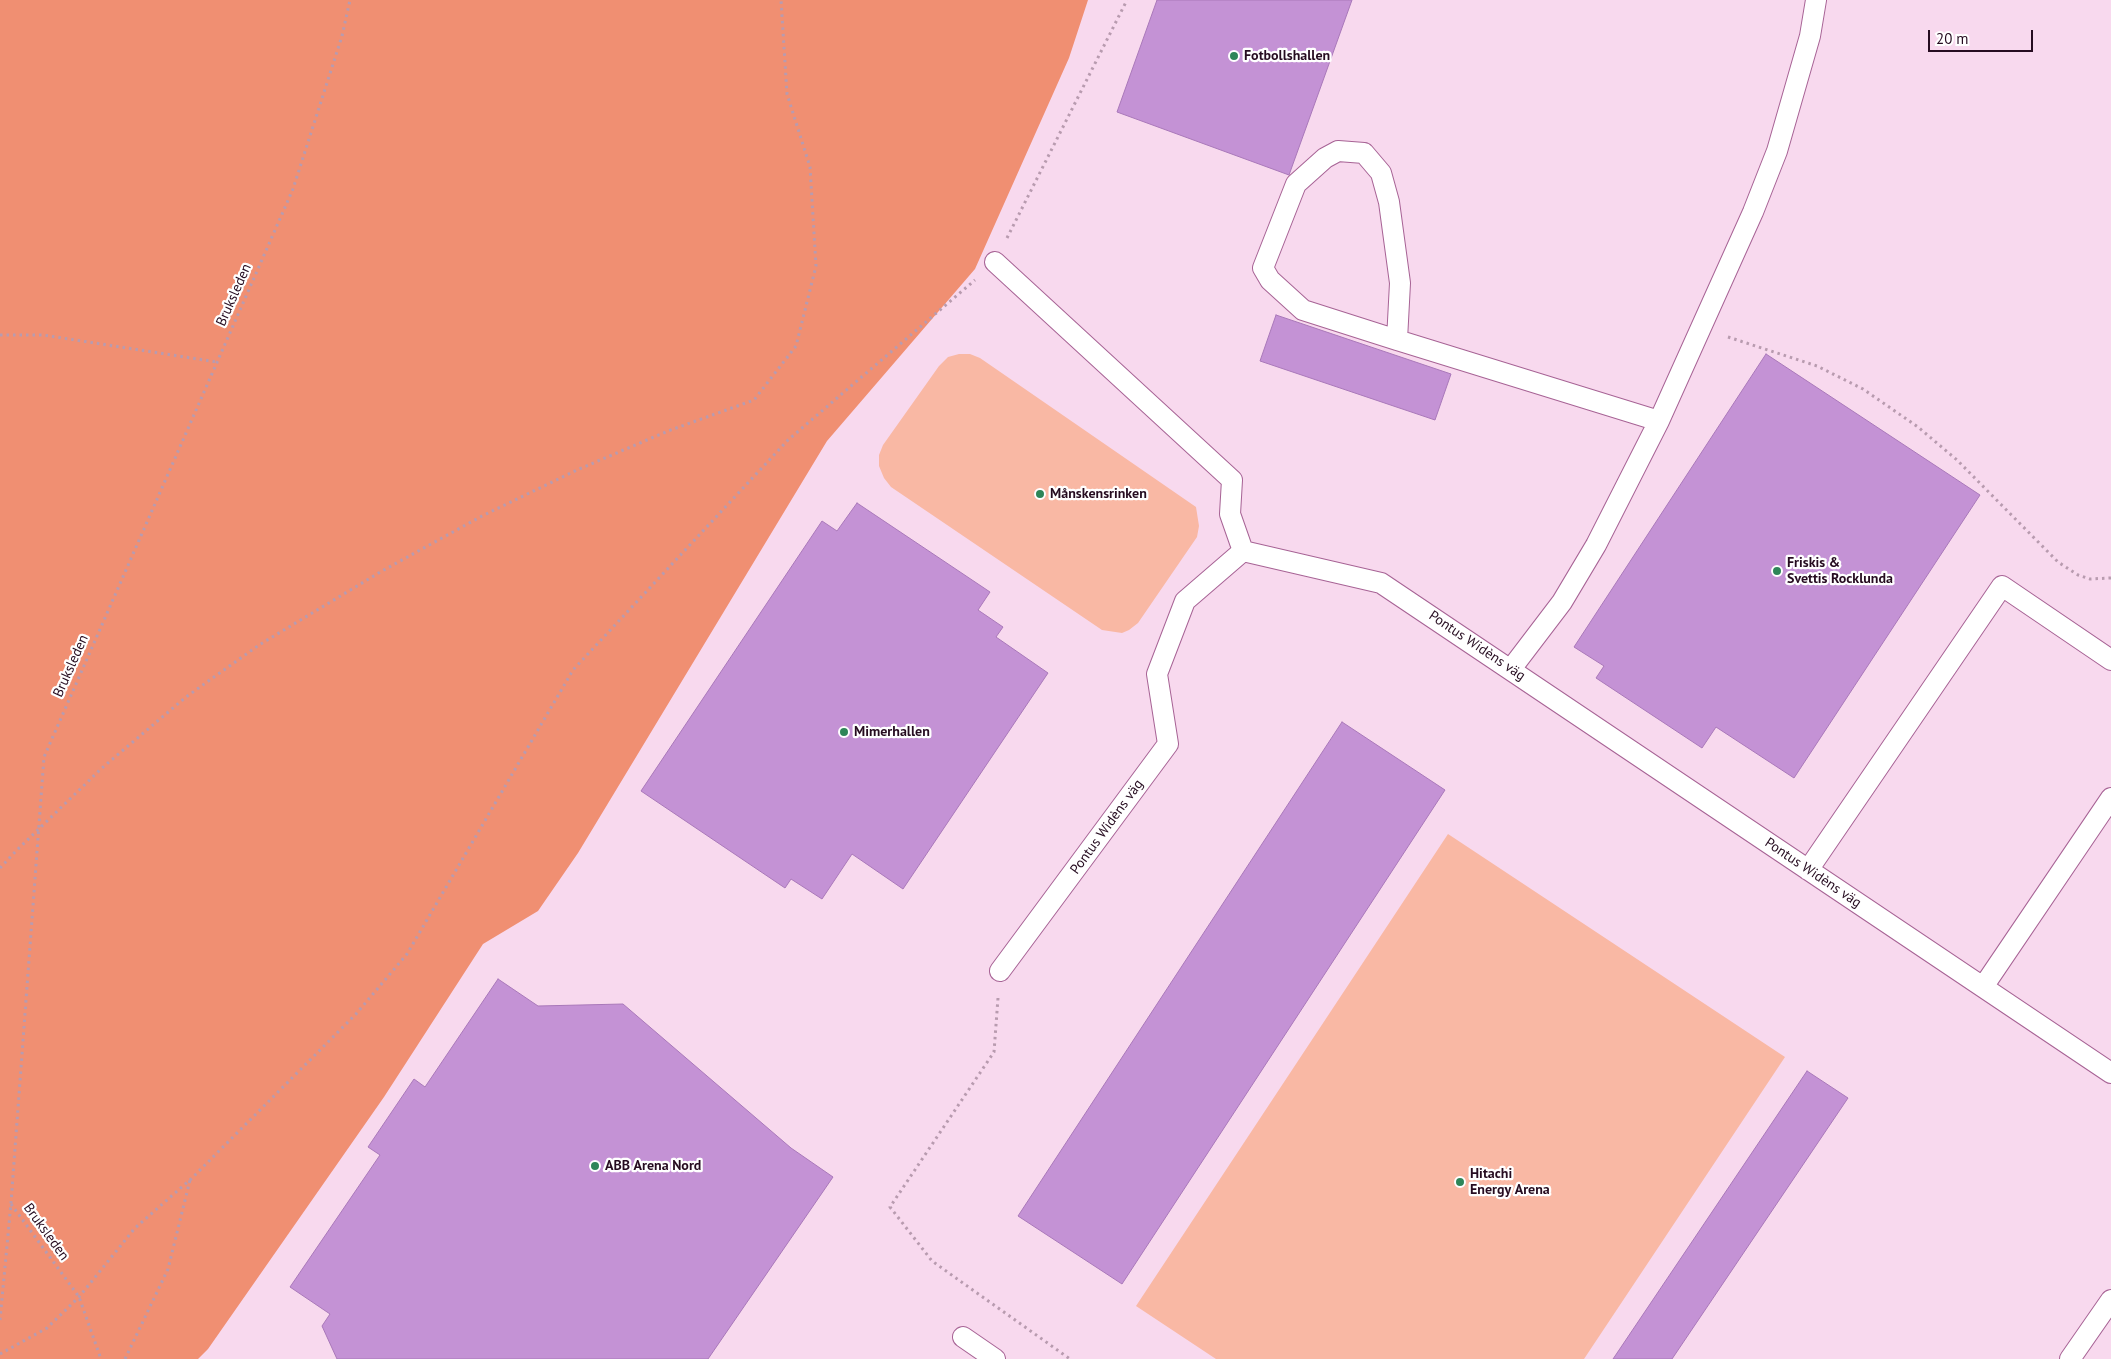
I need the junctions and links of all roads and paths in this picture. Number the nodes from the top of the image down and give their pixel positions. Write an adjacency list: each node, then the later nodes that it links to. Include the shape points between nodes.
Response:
1 (350, 0): 9 (path, Bruksleden, via 342,36 292,190)
2 (781, 0): 16 (path, via 786,94 810,167 816,266 796,346 754,400 668,431 482,516 259,645 186,697 102,768)
3 (1128, 0): 5 (path)
4 (1816, 0): 6 (lane, via 1810,36 1777,151)
5 (995, 262): 11 (lane, via 1232,480 1230,514); 22 (path, via 788,440 573,670 407,954 356,1014)
6 (1701, 329): 10 (lane); 12 (path, via 1817,366 1863,389 1918,427 1957,460 2058,562 2090,579)
7 (0, 335): 9 (path, via 43,335)
8 (1397, 340): 8 (lane, via 1400,283 1389,202 1381,173 1364,153 1338,151 1325,158 1296,184 1263,268 1270,280 1302,310); 10 (lane)
9 (217, 362): 16 (path, Bruksleden, via 44,756)
10 (1660, 421): 14 (lane, via 1596,545 1562,602)
11 (1243, 551): 14 (lane, Pontus Widèns väg, via 1382,582); 19 (lane, Pontus Widèns väg, via 1185,601 1157,674 1168,744)
12 (2111, 578)
13 (2111, 660): 18 (lane, via 2002,586)
14 (1511, 669): 18 (lane, Pontus Widèns väg)
15 (2111, 798): 20 (lane)
16 (38, 829): 17 (path); 23 (path, Bruksleden)
17 (0, 868)
18 (1808, 870): 20 (lane, Pontus Widèns väg)
19 (1000, 971): 32 (path, via 994,1052 890,1207 932,1262)
20 (1983, 987): 21 (lane, Pontus Widèns väg)
21 (2111, 1073)
22 (190, 1180): 24 (path, via 135,1228); 30 (path, via 168,1269)
23 (11, 1203): 24 (path, Bruksleden); 26 (path)
24 (79, 1298): 28 (path, via 47,1328); 29 (path, Bruksleden)
25 (2111, 1300): 33 (lane)
26 (0, 1320)
27 (963, 1337): 31 (lane)
28 (0, 1354)
29 (101, 1359)
30 (125, 1359)
31 (995, 1359)
32 (1070, 1359)
33 (2070, 1359)

